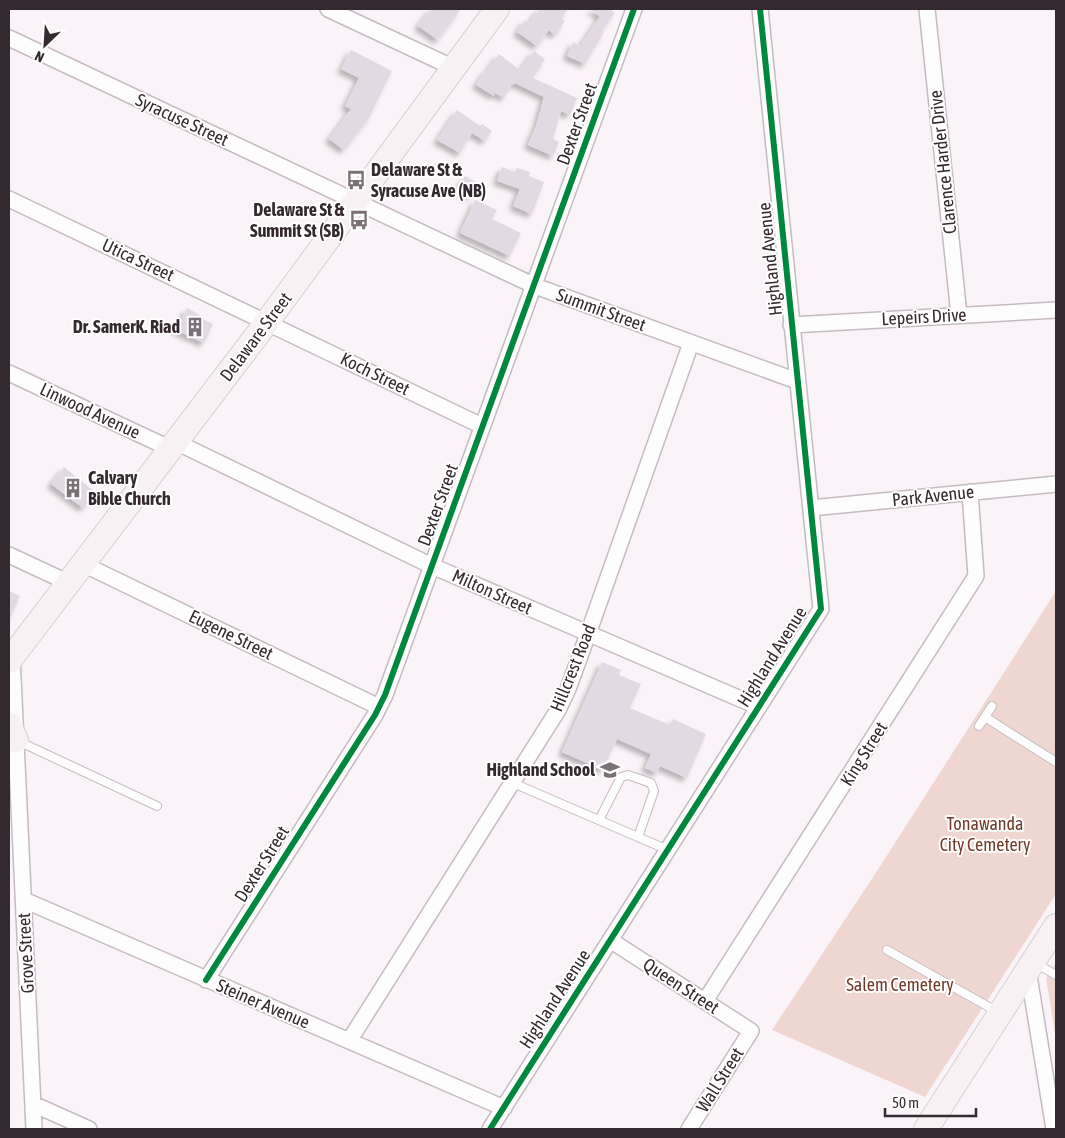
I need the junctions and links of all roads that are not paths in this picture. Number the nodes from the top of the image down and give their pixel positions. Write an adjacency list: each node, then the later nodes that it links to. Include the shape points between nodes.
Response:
1 (328, 9): 7 (street)
2 (497, 9): 7 (main road, Delaware Street)
3 (634, 9): 10 (street, Dexter Street)
4 (760, 9): 14 (street, Highland Avenue)
5 (927, 9): 12 (street, Clarence Harder Drive)
6 (9, 38): 9 (street, Syracuse Street)
7 (454, 68): 9 (main road, Delaware Street)
8 (9, 199): 13 (street, Utica Street)
9 (356, 202): 10 (street, Summit Street); 13 (main road, Delaware Street)
10 (535, 286): 15 (street, Summit Street); 18 (street, Dexter Street)
11 (1056, 310): 12 (street, Lepeirs Drive)
12 (959, 315): 14 (street, Lepeirs Drive)
13 (267, 322): 18 (street, Koch Street); 19 (main road, Delaware Street)
14 (791, 326): 17 (street, Highland Avenue)
15 (691, 343): 17 (street, Summit Street); 27 (street, Hillcrest Road)
16 (9, 373): 19 (street, Linwood Avenue)
17 (797, 381): 22 (street, Highland Avenue)
18 (482, 426): 25 (street, Dexter Street)
19 (173, 446): 24 (main road, Delaware Street); 25 (street, Milton Street)
20 (1056, 484): 21 (street, Park Avenue)
21 (970, 492): 22 (street, Park Avenue); 48 (street, King Street, via 976,576)
22 (811, 508): 31 (street, Highland Avenue, via 821,608)
23 (9, 555): 26 (street)
24 (83, 564): 26 (main road, Delaware Street); 29 (street, Eugene Street)
25 (432, 566): 27 (street, Milton Street); 29 (street, Dexter Street)
26 (68, 583): 28 (main road, Delaware Street)
27 (588, 634): 31 (street, Milton Street); 36 (street, Hillcrest Road, via 558,710)
28 (11, 658): 34 (street, Grove Street)
29 (379, 706): 47 (street, Dexter Street)
30 (992, 706): 32 (lane)
31 (759, 707): 40 (street, Highland Avenue)
32 (985, 717): 33 (lane); 35 (lane)
33 (979, 726)
34 (12, 732): 37 (lane); 41 (street, Grove Street)
35 (1056, 762)
36 (513, 782): 38 (lane); 51 (street, Hillcrest Road)
37 (157, 806)
38 (599, 820): 39 (lane); 39 (lane, via 621,777 628,774 651,783 654,791)
39 (638, 837): 40 (lane)
40 (668, 850): 43 (street, Highland Avenue)
41 (24, 900): 47 (street, Steiner Avenue); 52 (street, Grove Street)
42 (1056, 926): 45 (main road)
43 (610, 940): 48 (street, Queen Street); 53 (street, Highland Avenue)
44 (887, 950): 49 (lane)
45 (1031, 966): 46 (lane); 49 (main road); 59 (street)
46 (1056, 975)
47 (206, 980): 51 (street, Steiner Avenue)
48 (705, 1001): 50 (street, Queen Street)
49 (1000, 1013): 58 (main road)
50 (751, 1031): 57 (street, Wall Street)
51 (349, 1041): 53 (street, Steiner Avenue)
52 (33, 1104): 54 (street, Grove Street); 55 (street)
53 (504, 1108): 56 (street, Highland Avenue)
54 (34, 1129)
55 (89, 1129)
56 (490, 1129)
57 (689, 1129)
58 (926, 1129)
59 (1054, 1129)

